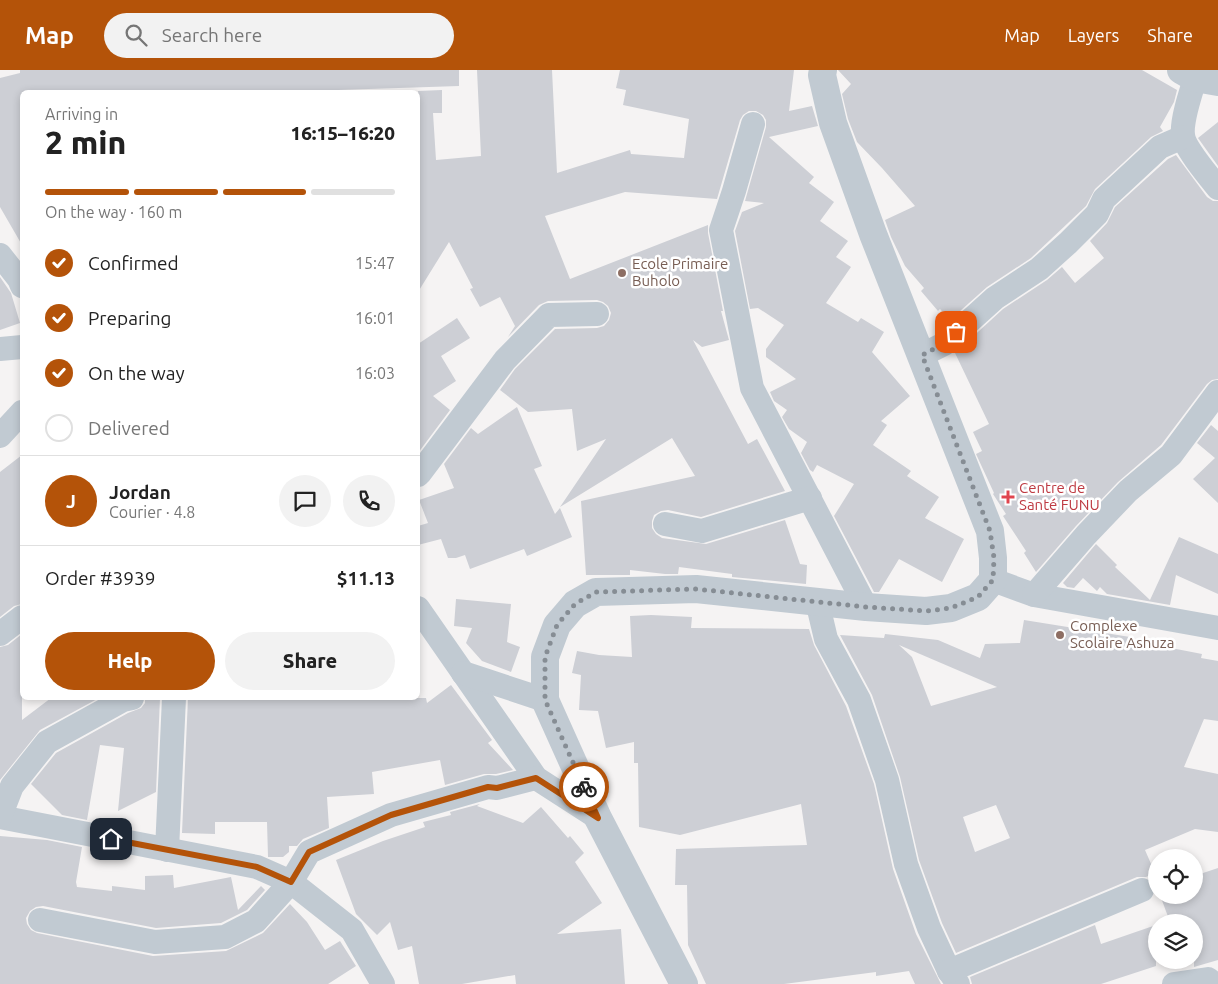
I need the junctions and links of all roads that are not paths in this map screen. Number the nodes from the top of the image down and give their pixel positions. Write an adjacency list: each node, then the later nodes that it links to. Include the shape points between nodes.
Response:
1 (823, 70): 11 (street, via 833,123)
2 (1198, 75): 4 (street, via 1183,123)
3 (753, 124): 16 (street, via 721,230 752,388)
4 (1183, 137): 5 (street); 11 (street, via 1160,146 1104,199 1097,214 1039,269 994,298 944,344)
5 (1218, 188)
6 (0, 255): 7 (street)
7 (20, 281)
8 (597, 314): 15 (street, via 549,315 505,360)
9 (20, 347): 10 (street)
10 (0, 349)
11 (922, 355): 18 (street, via 990,531)
12 (1218, 392): 19 (street, via 1171,455 1128,491)
13 (20, 414): 14 (street)
14 (0, 436)
15 (420, 473)
16 (810, 498): 17 (street, via 702,531); 21 (street)
17 (666, 524)
18 (993, 580): 19 (street); 21 (street, via 978,597 951,608 926,611)
19 (1034, 595): 24 (street)
20 (817, 602): 21 (street); 29 (street, via 696,589 596,592 575,604 557,625 545,657); 37 (street, via 826,639 859,700 874,742 887,780 906,864 929,928)
21 (866, 607)
22 (420, 611): 26 (street)
23 (20, 619): 25 (street)
24 (1218, 628)
25 (0, 634)
26 (462, 673): 29 (street); 30 (street)
27 (123, 700): 31 (street, via 46,742 12,786)
28 (174, 700): 33 (street)
29 (545, 700): 32 (street)
30 (536, 778): 32 (street); 34 (street, via 497,788 488,787 391,815 309,852)
31 (0, 816): 33 (street)
32 (598, 818): 39 (street)
33 (167, 850): 34 (street, via 257,867)
34 (291, 882): 36 (street, via 256,921 225,937 156,942); 38 (street, via 352,930)
35 (1142, 890): 37 (street)
36 (40, 920)
37 (954, 977)
38 (383, 984)
39 (684, 984)
40 (1174, 984): 41 (street, via 1208,979)
41 (1215, 984)

